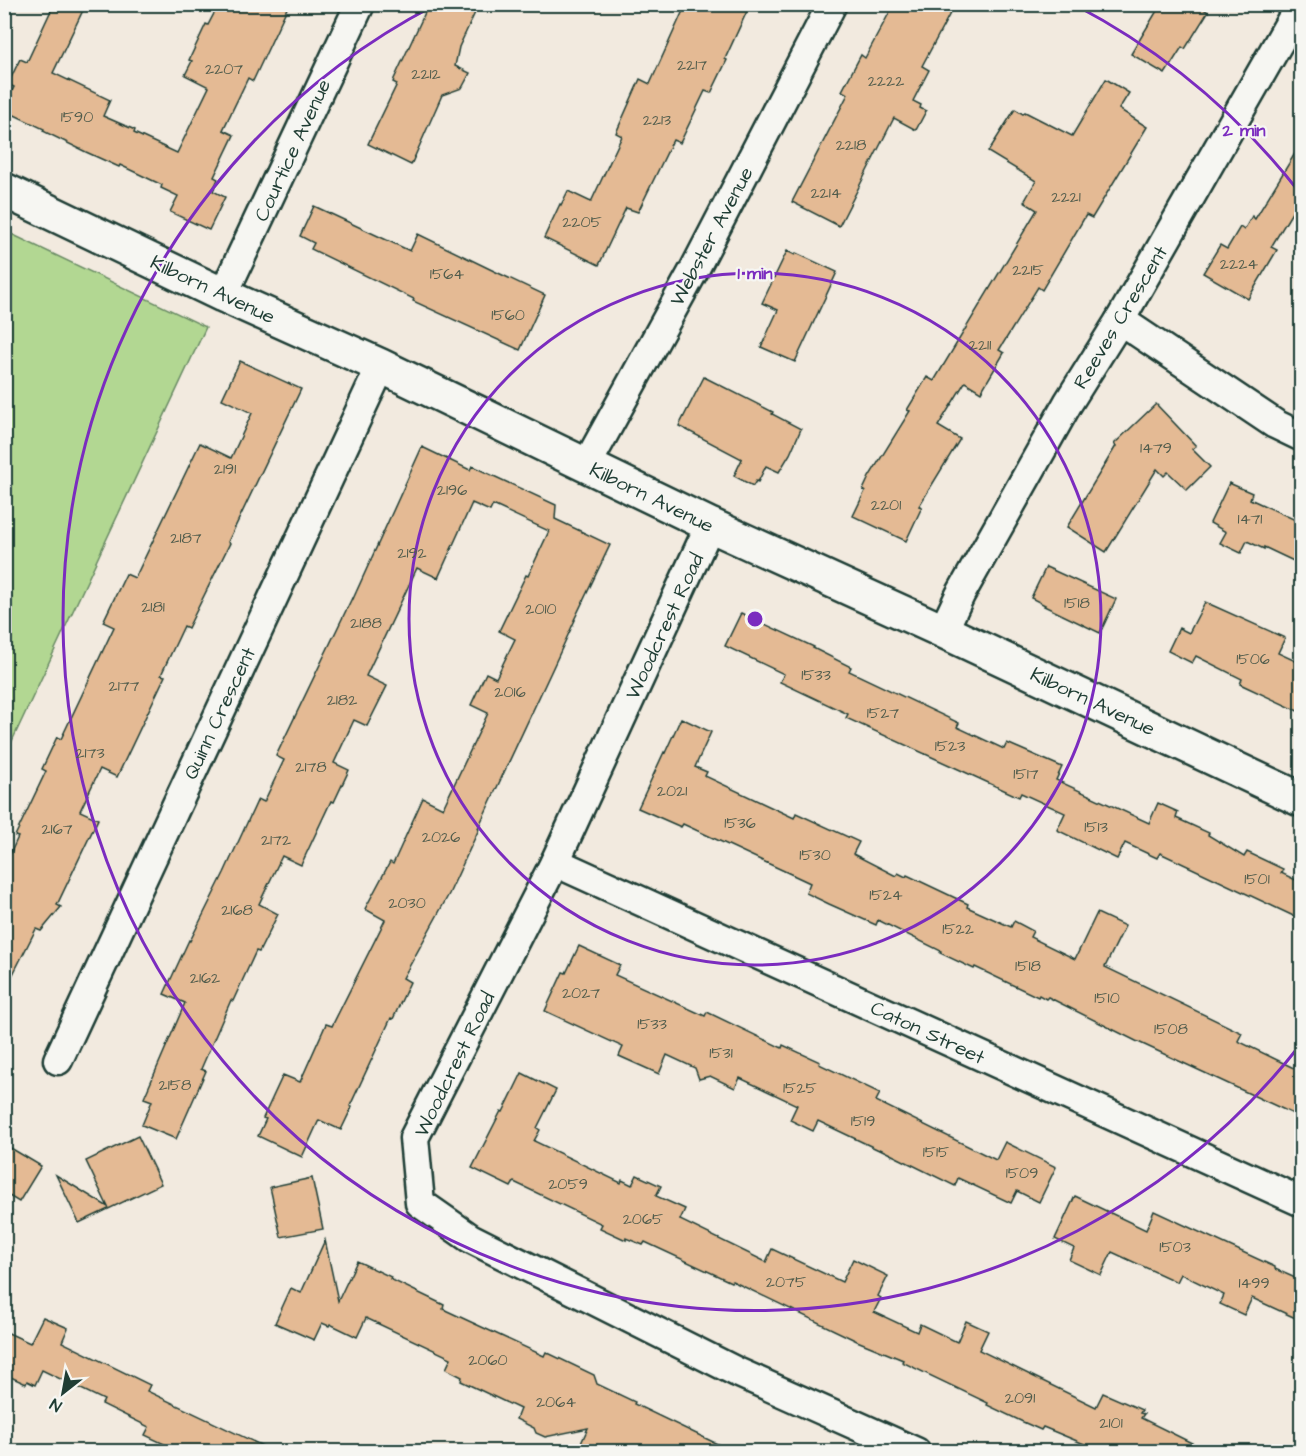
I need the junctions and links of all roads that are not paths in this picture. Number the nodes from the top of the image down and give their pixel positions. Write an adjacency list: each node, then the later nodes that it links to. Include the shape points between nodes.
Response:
1 (360, 4): 5 (street, Courtice Avenue)
2 (832, 4): 9 (street, Webster Avenue, via 694,270)
3 (1301, 4): 6 (street, Reeves Crescent)
4 (4, 190): 5 (street, Kilborn Avenue)
5 (223, 295): 7 (street, Kilborn Avenue)
6 (1120, 320): 8 (street, via 1275,424); 11 (street, Reeves Crescent, via 1068,403)
7 (381, 366): 9 (street, Kilborn Avenue); 14 (street, Quinn Crescent)
8 (1302, 437)
9 (585, 466): 10 (street, Kilborn Avenue)
10 (710, 525): 11 (street, Kilborn Avenue); 13 (street, Woodcrest Road)
11 (943, 631): 12 (street, Kilborn Avenue)
12 (1302, 800)
13 (555, 862): 15 (street, Caton Street); 16 (street, Woodcrest Road, via 414,1138 420,1203 470,1238 737,1372)
14 (58, 1060)
15 (1302, 1202)
16 (916, 1452)

